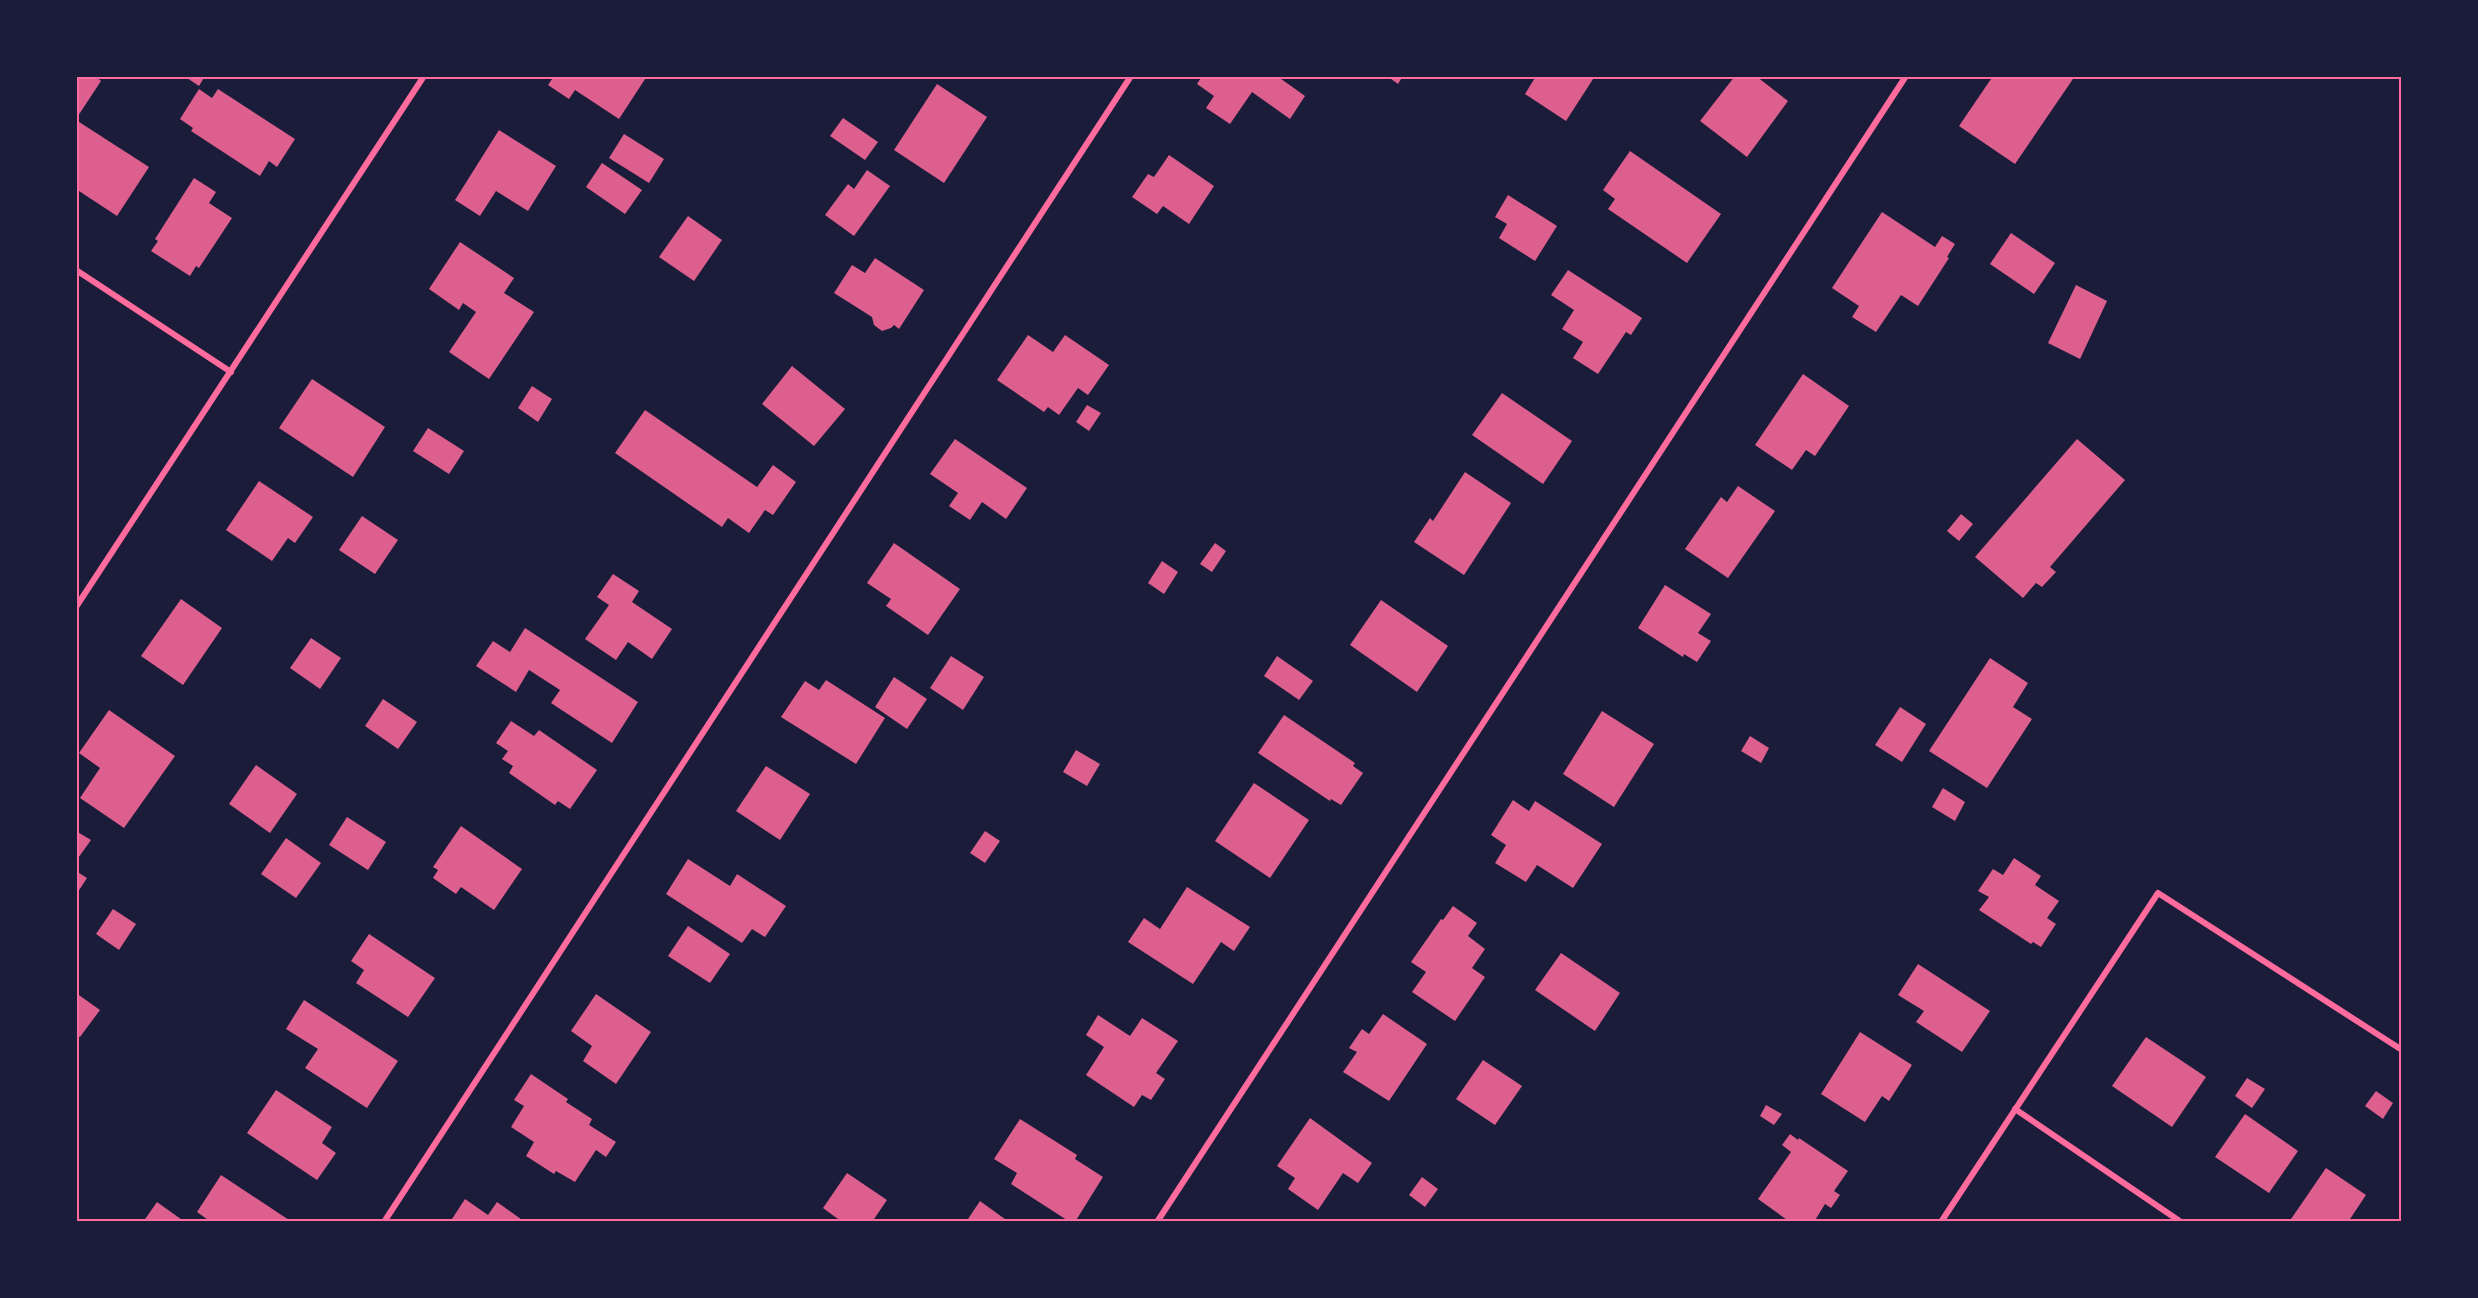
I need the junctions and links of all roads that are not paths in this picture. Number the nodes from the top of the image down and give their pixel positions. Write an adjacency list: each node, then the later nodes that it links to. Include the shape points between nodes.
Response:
1 (424, 76): 5 (street)
2 (1131, 76): 9 (street)
3 (1906, 76): 10 (street)
4 (76, 270): 5 (street)
5 (231, 372): 6 (street)
6 (76, 607)
7 (2402, 1050): 8 (street, via 2158,893)
8 (2015, 1109): 11 (street); 12 (street)
9 (384, 1221)
10 (1157, 1221)
11 (1941, 1221)
12 (2181, 1221)

